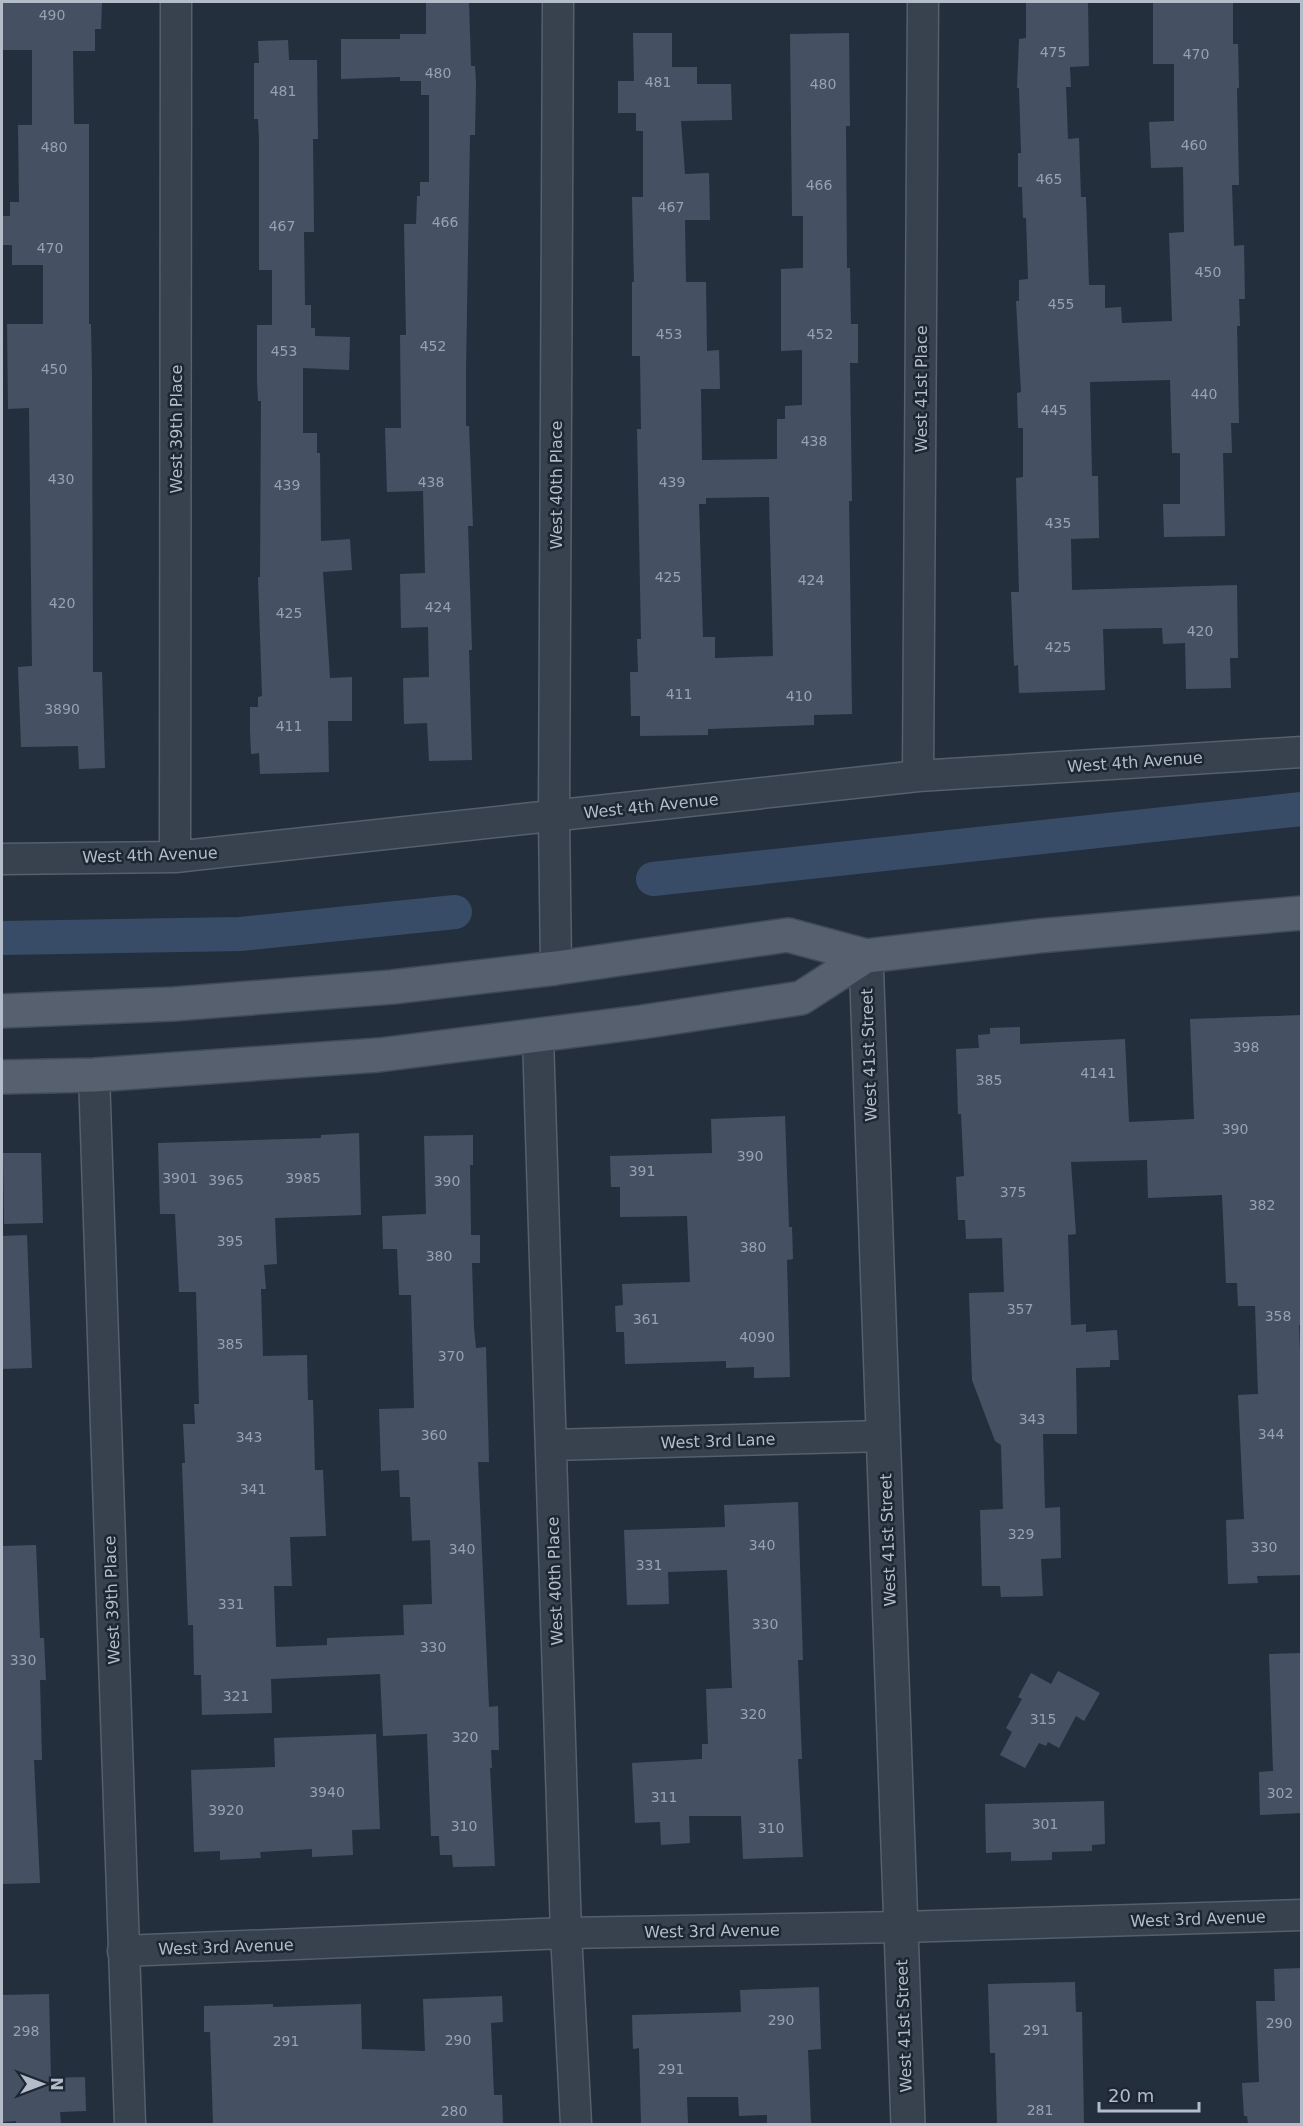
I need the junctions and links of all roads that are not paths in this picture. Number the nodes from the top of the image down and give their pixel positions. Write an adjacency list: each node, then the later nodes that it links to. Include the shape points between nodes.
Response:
1 (176, 2): 7 (street, West 39th Place)
2 (558, 2): 6 (street, West 40th Place)
3 (923, 2): 5 (street, West 41st Place)
4 (1302, 752): 5 (street, West 4th Avenue)
5 (918, 776): 6 (street, West 4th Avenue)
6 (554, 817): 7 (street, West 4th Avenue); 11 (street, West 40th Place)
7 (175, 857): 8 (street, West 4th Avenue)
8 (2, 859)
9 (1301, 915): 10 (main road, via 1038,936)
10 (866, 956): 11 (main road, via 788,935); 13 (main road, via 801,998); 16 (street, West 41st Street)
11 (556, 968): 12 (main road, via 392,987 174,1004)
12 (2, 1011)
13 (538, 1036): 14 (main road, via 379,1055); 17 (street, West 40th Place)
14 (94, 1075): 15 (main road); 21 (street, West 39th Place)
15 (2, 1077)
16 (885, 1436): 17 (street, West 3rd Lane); 19 (street, West 41st Street)
17 (551, 1445): 20 (street, West 40th Place)
18 (1302, 1916): 19 (street, West 3rd Avenue)
19 (901, 1927): 20 (street, West 3rd Avenue); 24 (street, West 41st Street)
20 (566, 1934): 21 (street, West 3rd Avenue); 23 (street, West 40th Place)
21 (123, 1951): 22 (street, West 39th Place)
22 (130, 2124)
23 (576, 2124)
24 (908, 2124)

